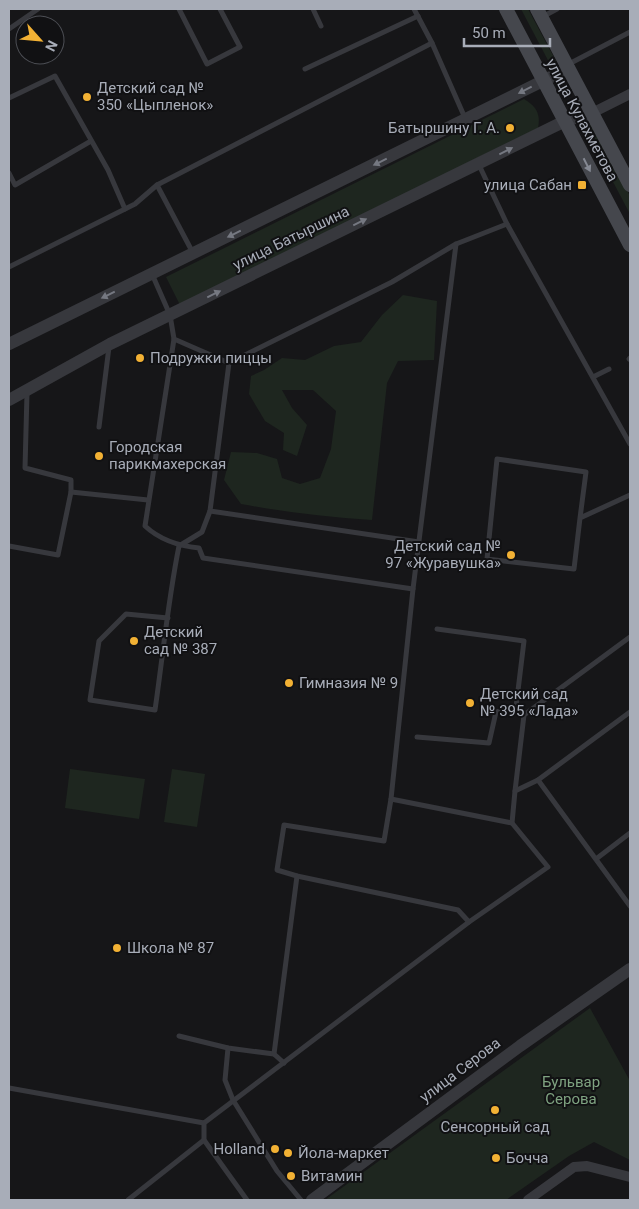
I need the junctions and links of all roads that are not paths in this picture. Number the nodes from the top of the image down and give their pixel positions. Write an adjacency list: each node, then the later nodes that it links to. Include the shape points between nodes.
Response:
1 (38, 9): 11 (lane)
2 (178, 9): 3 (lane, via 207,64 240,47)
3 (220, 9)
4 (313, 9): 10 (lane)
5 (414, 9): 9 (lane)
6 (506, 9): 16 (main road, улица Кулахметова)
7 (557, 9): 8 (lane)
8 (539, 13): 14 (main road, улица Кулахметова)
9 (418, 16): 13 (lane); 15 (lane)
10 (322, 26)
11 (9, 29)
12 (630, 32): 14 (lane)
13 (432, 43): 20 (lane); 26 (lane)
14 (568, 67): 16 (street, улица Батыршина); 19 (main road, улица Кулахметова)
15 (305, 69)
16 (544, 81): 20 (street, улица Батыршина, one-way to 20); 21 (main road, улица Кулахметова)
17 (630, 94): 19 (street)
18 (9, 98): 22 (lane, via 55,76)
19 (592, 113): 21 (street, улица Батыршина); 25 (main road, улица Кулахметова)
20 (466, 120): 31 (street, улица Батыршина, one-way to 31)
21 (565, 121): 23 (street, улица Батыршина, one-way to 21); 30 (main road, улица Кулахметова, one-way to 30)
22 (91, 141): 24 (lane, via 15,185); 27 (lane, via 108,170)
23 (479, 164): 28 (lane); 34 (street, улица Батыршина, one-way to 23)
24 (9, 173)
25 (630, 185)
26 (157, 186): 27 (lane); 31 (lane)
27 (124, 209): 32 (lane)
28 (507, 224): 29 (lane); 40 (lane)
29 (456, 244): 38 (lane, via 392,282); 50 (lane)
30 (630, 245)
31 (193, 254): 33 (street, улица Батыршина)
32 (9, 267)
33 (152, 274): 34 (lane); 36 (street, улица Батыршина, one-way to 36)
34 (170, 315): 35 (lane); 37 (street, улица Батыршина)
35 (174, 339): 38 (lane); 47 (lane)
36 (9, 342)
37 (110, 344): 41 (street, улица Батыршина); 43 (lane)
38 (230, 363): 48 (lane)
39 (609, 369): 40 (lane)
40 (593, 377): 44 (lane)
41 (27, 390): 42 (street, улица Батыршина); 45 (lane, via 25,468 71,480)
42 (9, 400)
43 (100, 428)
44 (630, 444)
45 (71, 492): 47 (lane); 51 (lane, via 58,555)
46 (630, 495): 49 (lane)
47 (148, 500): 52 (lane, via 145,526)
48 (210, 512): 50 (lane); 52 (lane, via 202,532)
49 (580, 518): 49 (lane, via 586,472 497,459 487,559 574,569)
50 (419, 542): 53 (lane)
51 (9, 546)
52 (178, 546): 53 (lane, via 199,548 203,558); 54 (lane)
53 (413, 589): 63 (lane)
54 (168, 618): 54 (lane, via 155,710 90,700 99,641 126,614)
55 (437, 629): 57 (lane, via 524,641)
56 (630, 637): 59 (lane)
57 (516, 707): 59 (lane); 60 (lane, via 496,712 489,743)
58 (630, 712): 61 (lane)
59 (524, 715): 62 (lane)
60 (417, 737)
61 (538, 780): 62 (lane); 66 (lane)
62 (515, 791): 64 (lane)
63 (391, 799): 64 (lane); 67 (lane, via 384,841 284,825 277,870)
64 (512, 824): 69 (lane, via 548,867)
65 (630, 833): 66 (lane)
66 (596, 859): 68 (lane)
67 (297, 876): 69 (lane, via 458,910); 73 (lane)
68 (630, 906)
69 (469, 922): 74 (lane)
70 (630, 969): 83 (street, улица Серова)
71 (179, 1036): 72 (lane)
72 (228, 1048): 73 (lane); 76 (lane, via 225,1080)
73 (274, 1054): 74 (lane)
74 (284, 1063): 76 (lane)
75 (9, 1088): 77 (lane)
76 (232, 1100): 77 (lane); 82 (lane, via 277,1171)
77 (204, 1123): 78 (lane)
78 (204, 1140): 80 (lane); 81 (lane)
79 (630, 1177): 84 (street, via 574,1167)
80 (128, 1200)
81 (247, 1200)
82 (301, 1200)
83 (312, 1200)
84 (528, 1200)

